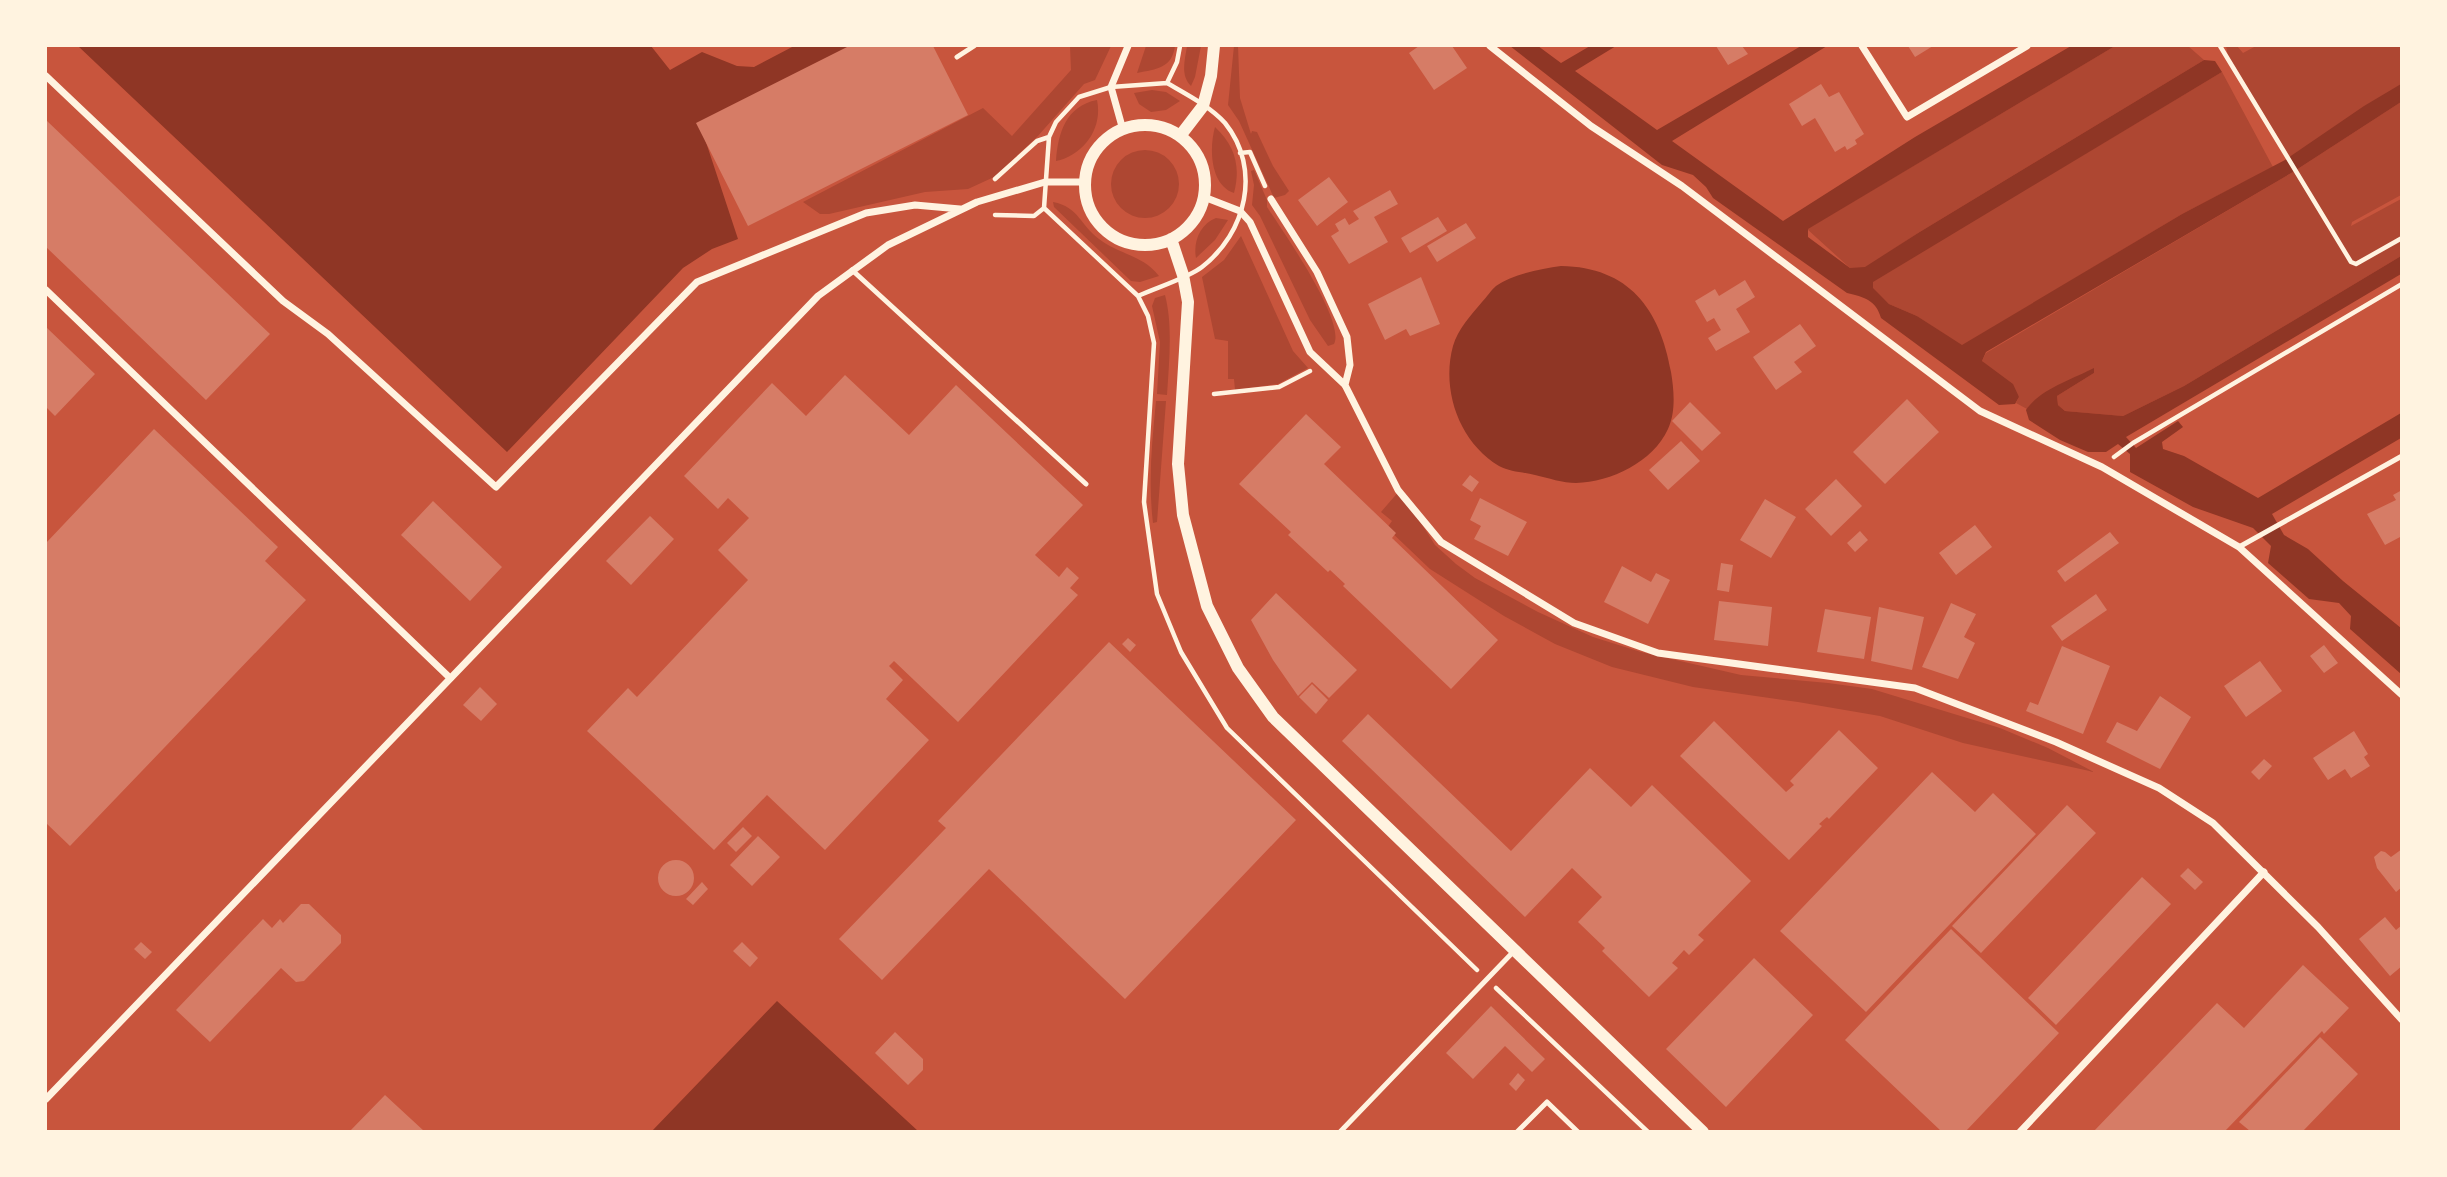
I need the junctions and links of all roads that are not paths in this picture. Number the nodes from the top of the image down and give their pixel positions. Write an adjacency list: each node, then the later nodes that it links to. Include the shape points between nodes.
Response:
1 (974, 46): 7 (lane)
2 (1128, 46): 9 (street, via 1111,87)
3 (1214, 46): 10 (street, via 1203,106)
4 (1490, 46): 21 (street, via 1591,126 1692,194 1980,411 2102,467)
5 (1862, 46): 6 (street, via 1907,117)
6 (2027, 46)
7 (957, 57)
8 (46, 76): 14 (street, via 283,301 328,334 496,487 696,282 866,213 915,205)
9 (1123, 130): 10 (street, via 1153,125); 11 (street, via 1097,150)
10 (1180, 136): 12 (street, via 1201,163)
11 (1086, 182): 14 (street, via 1045,182); 15 (street, via 1090,208 1112,234 1136,244)
12 (1204, 198): 15 (street, via 1192,222); 18 (street, via 1240,211 1250,222 1310,352)
13 (1271, 199): 18 (street, via 1317,272 1347,337 1350,365)
14 (963, 209): 16 (street, via 899,240)
15 (1171, 239): 25 (street, via 1188,302 1178,464 1183,515 1207,606 1238,668 1273,717)
16 (852, 270): 20 (lane); 22 (street, via 818,296)
17 (46, 290): 22 (street)
18 (1345, 384): 24 (street, via 1398,490 1441,542 1574,623 1658,653 1915,688 2056,742 2159,788 2213,823)
19 (2402, 456): 21 (lane)
20 (1086, 484)
21 (2243, 545): 23 (street)
22 (449, 677): 27 (street)
23 (2402, 695)
24 (2264, 872): 26 (street); 32 (street)
25 (1515, 950): 28 (street); 29 (lane)
26 (2402, 1020)
27 (46, 1099)
28 (1695, 1129)
29 (1340, 1132)
30 (1517, 1132): 31 (lane, via 1547,1102)
31 (1578, 1132)
32 (2020, 1132)

